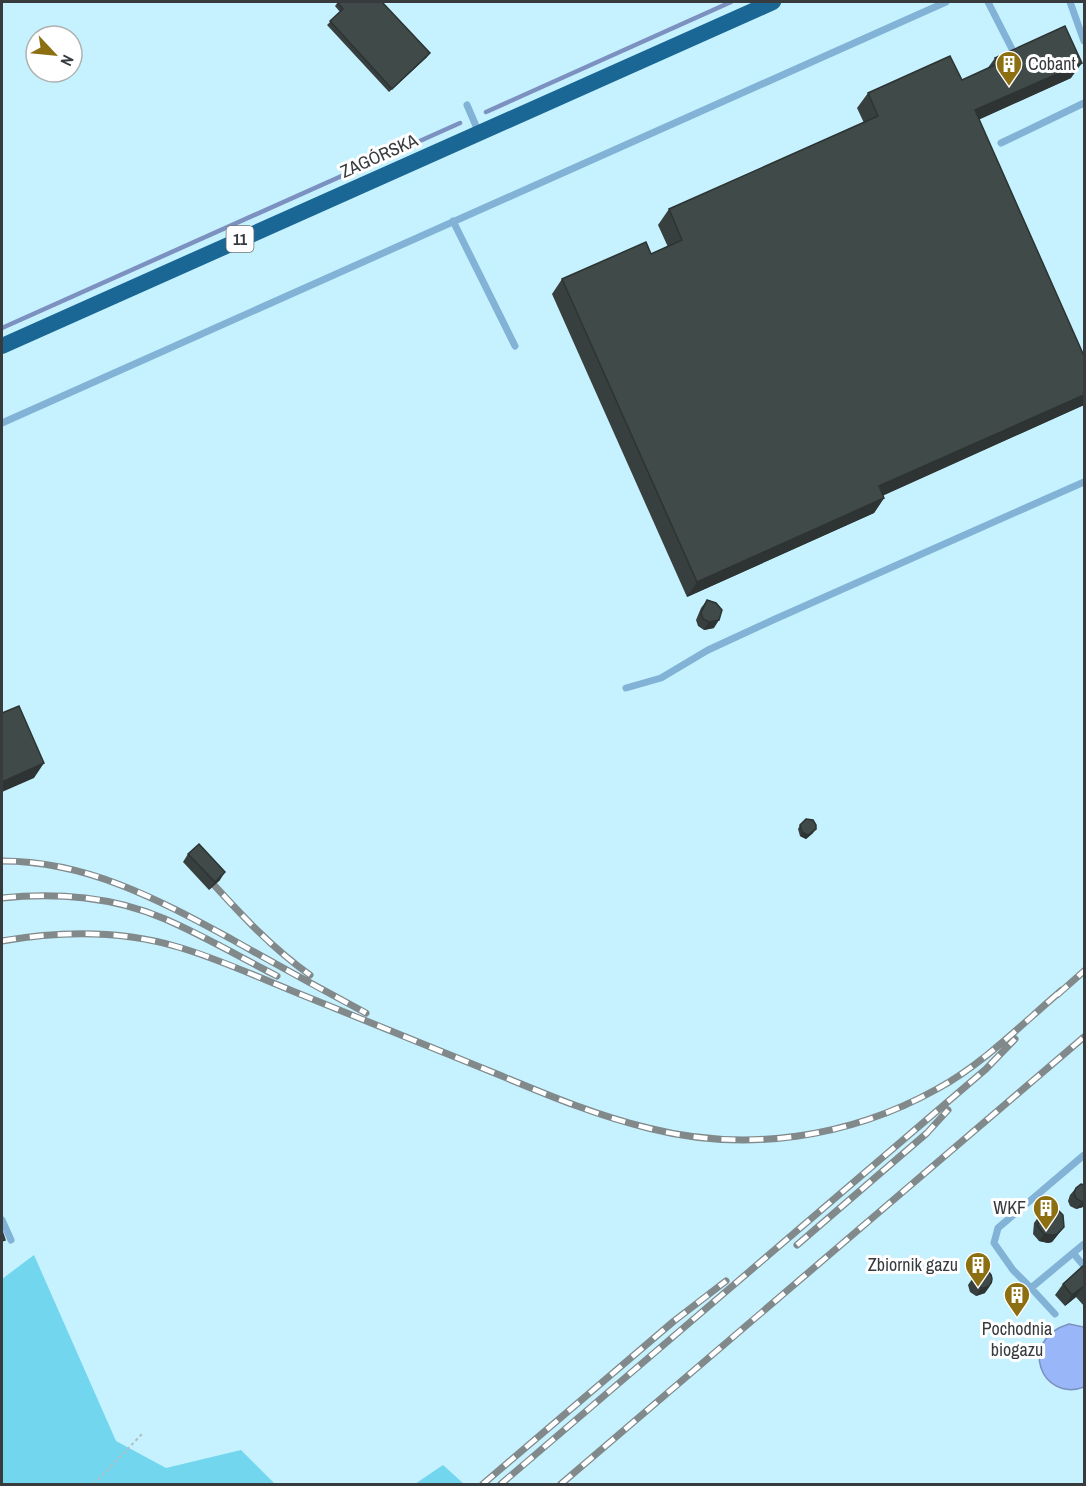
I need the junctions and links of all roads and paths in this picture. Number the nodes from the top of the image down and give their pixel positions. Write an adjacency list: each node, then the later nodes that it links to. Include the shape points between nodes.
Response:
1 (773, 2): 9 (highway, ZAGÓRSKA / 11)
2 (946, 2): 11 (lane)
3 (988, 2): 6 (lane)
4 (1070, 2): 5 (lane)
5 (1084, 41)
6 (1012, 49)
7 (1084, 103): 10 (lane)
8 (467, 105): 9 (lane)
9 (479, 133): 12 (highway, ZAGÓRSKA / 11)
10 (1001, 143)
11 (453, 221): 13 (lane); 14 (lane)
12 (2, 346)
13 (515, 346)
14 (2, 423)
15 (1084, 482): 16 (lane, via 708,650 661,678)
16 (626, 688)
17 (1084, 1155): 23 (lane, via 998,1228 994,1243)
18 (2, 1220): 19 (lane)
19 (11, 1240)
20 (1084, 1244): 21 (lane)
21 (1073, 1253): 22 (lane); 23 (lane)
22 (1084, 1266)
23 (1031, 1288): 24 (lane)
24 (1054, 1314)
25 (142, 1434): 26 (path)
26 (94, 1485)

